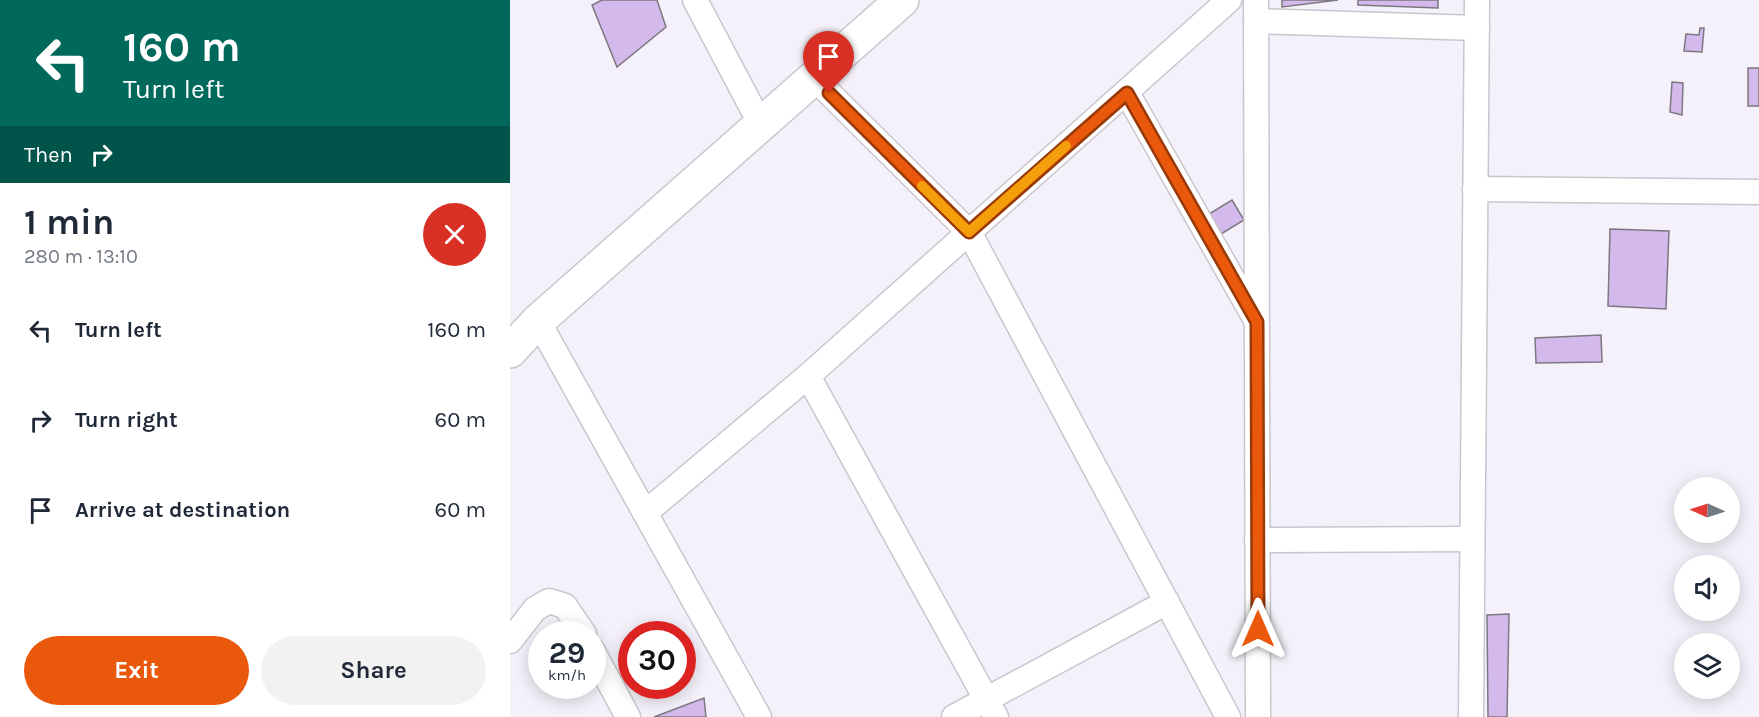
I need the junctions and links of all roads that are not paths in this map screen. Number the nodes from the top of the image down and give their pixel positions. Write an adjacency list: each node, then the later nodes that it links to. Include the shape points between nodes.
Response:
1 (695, 0): 9 (street)
2 (902, 0): 7 (main road)
3 (1229, 0): 8 (street)
4 (1477, 0): 6 (street)
5 (1256, 11): 6 (street); 14 (street)
6 (1477, 28): 10 (street)
7 (814, 78): 9 (main road); 12 (street)
8 (1127, 93): 12 (street); 14 (street)
9 (761, 124): 13 (main road)
10 (1475, 189): 11 (street); 18 (street)
11 (1759, 192)
12 (969, 232): 16 (street); 20 (street)
13 (538, 321): 15 (main road); 17 (street)
14 (1257, 322): 19 (street)
15 (510, 351)
16 (808, 376): 17 (street); 24 (street)
17 (645, 513): 26 (street)
18 (1472, 539): 19 (street); 30 (street)
19 (1257, 540): 29 (street)
20 (1167, 602): 24 (street); 28 (street)
21 (575, 621): 22 (street, via 565,606 549,601 535,609)
22 (510, 641)
23 (606, 677): 25 (street)
24 (991, 708): 27 (street)
25 (628, 717)
26 (759, 717)
27 (954, 717)
28 (1228, 717)
29 (1258, 717)
30 (1471, 717)

